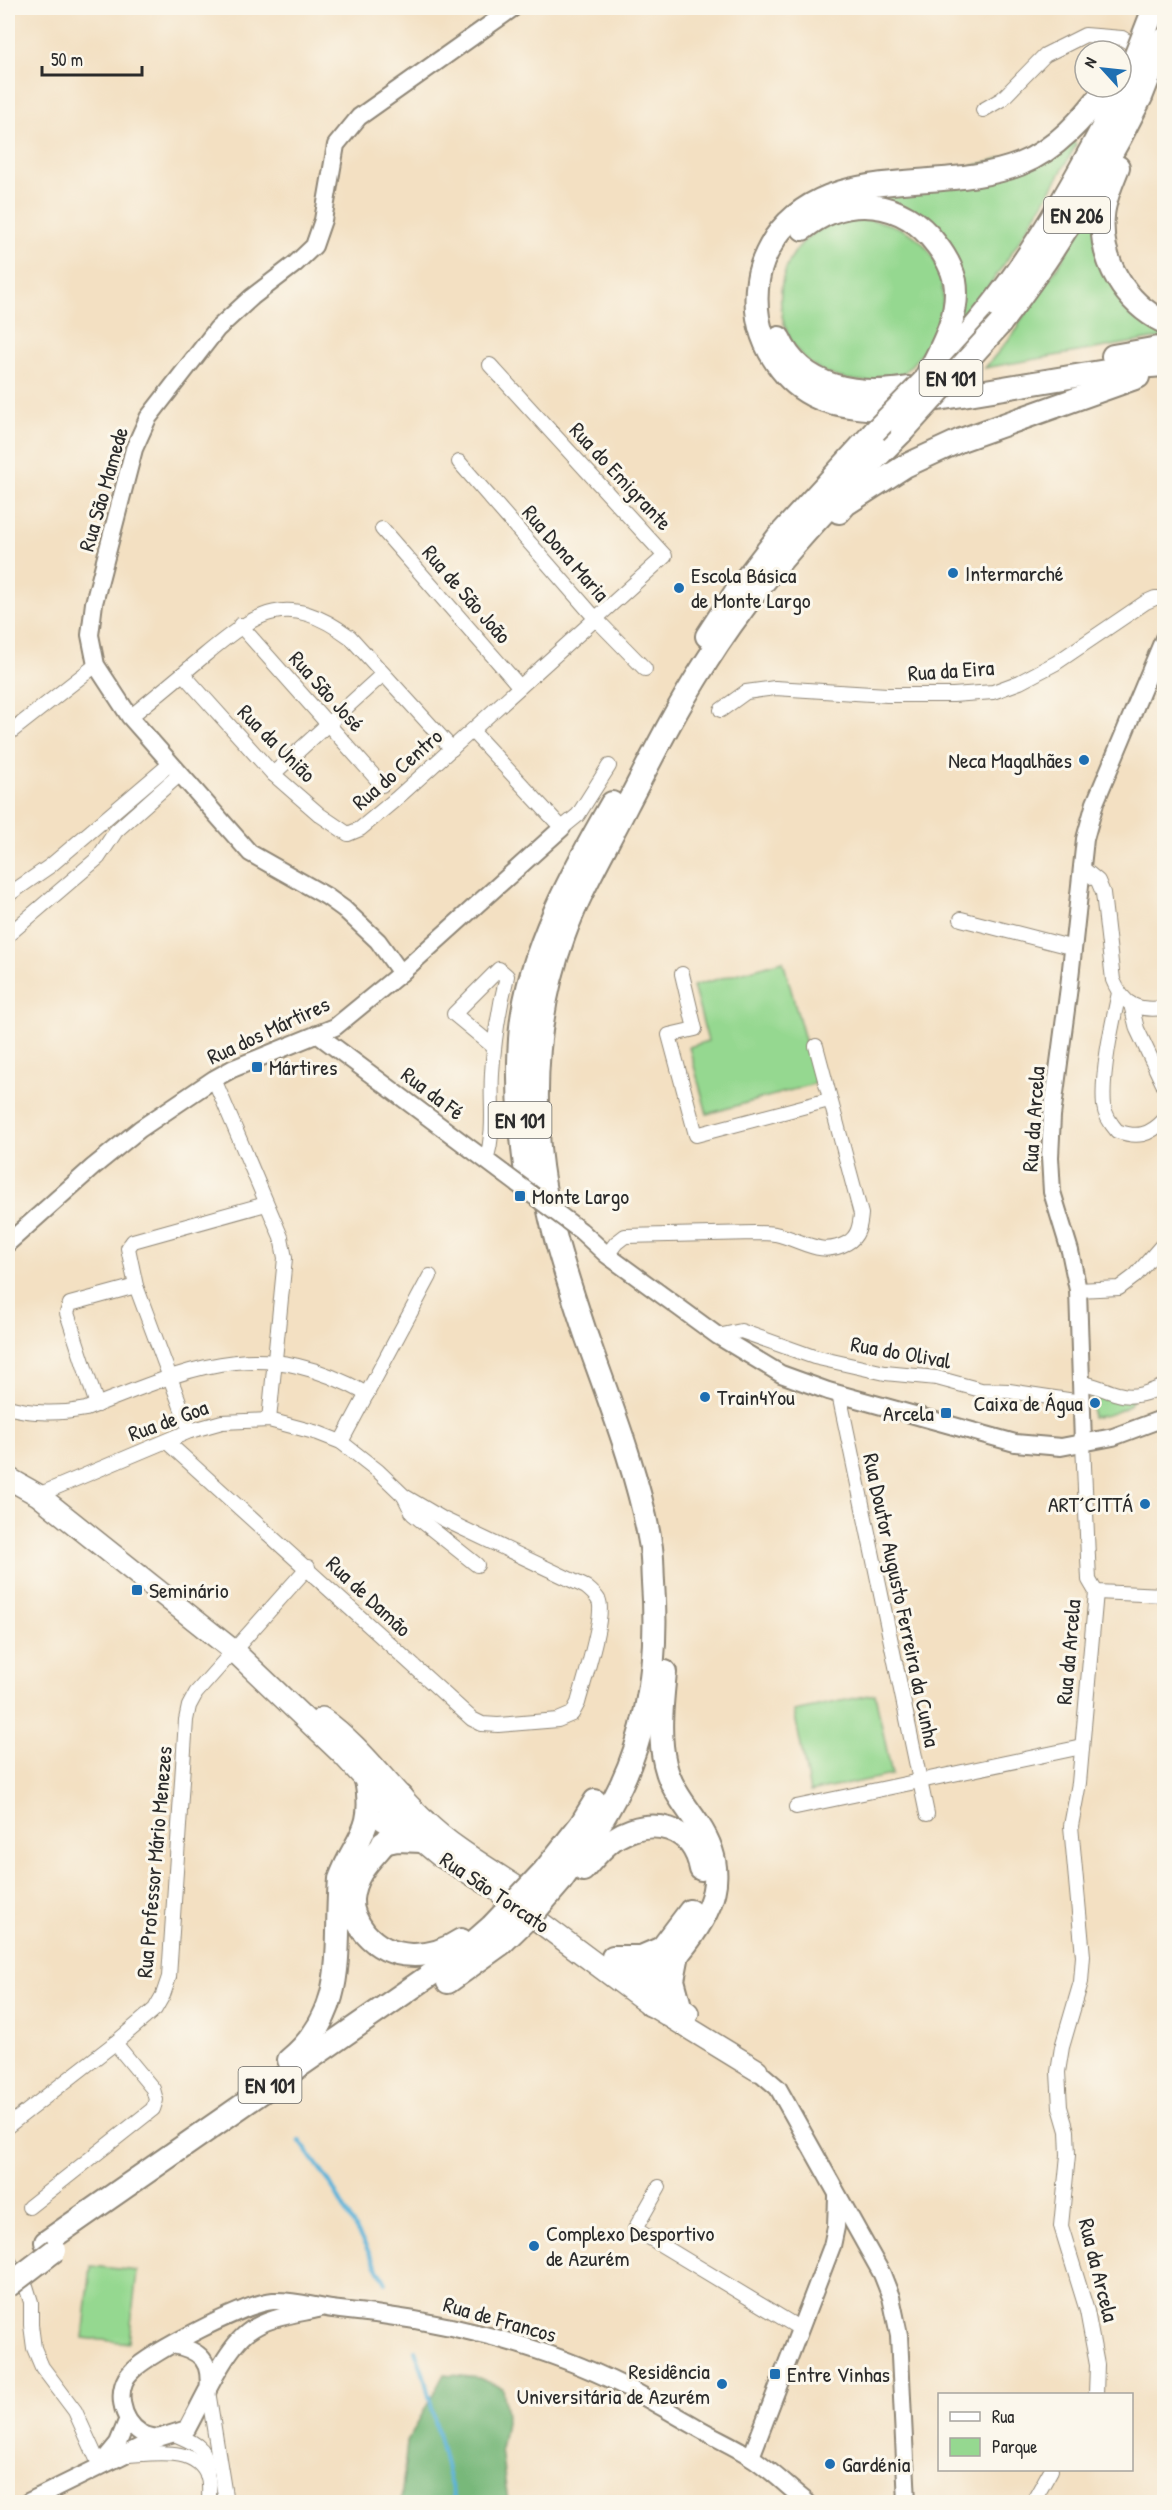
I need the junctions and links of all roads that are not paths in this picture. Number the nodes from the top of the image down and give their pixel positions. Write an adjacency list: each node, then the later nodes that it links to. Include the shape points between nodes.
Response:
1 (513, 8): 26 (street, Rua São Mamede, via 359,117 336,145 323,220 314,246 217,329 148,418 134,449 94,603 90,635)
2 (1154, 9): 3 (highway, via 1139,17); 5 (highway, EN 206, bridge)
3 (1130, 39)
4 (1164, 39): 7 (highway, EN 206, bridge)
5 (1133, 58)
6 (1164, 64): 12 (street, via 1122,38 1085,35 1044,55 1002,99)
7 (1133, 74)
8 (1107, 99): 18 (highway, via 1056,143 1022,164 987,175 856,188 802,209 768,248 759,271 755,301 760,330 772,357 790,380 815,398 840,406 878,408 1124,368)
9 (1115, 99): 15 (highway, EN 206, via 1093,148 1060,205 994,303)
10 (1118, 99): 14 (highway, EN 206, via 1111,158 1034,280)
11 (1127, 99): 13 (highway, via 1143,118 1108,192 1104,240 1119,282 1136,302)
12 (983, 110)
13 (1164, 322)
14 (1000, 324): 21 (highway, EN 101, bridge)
15 (952, 344): 16 (highway, via 955,282 944,254 908,217 884,207 837,210 813,221 796,235 783,254 774,275 770,301 774,326 784,348 799,366 822,382 845,390 880,392); 103 (highway, EN 101, bridge, via 924,381 778,537 735,593 696,653 586,849 552,918 534,968 521,1024 518,1076 528,1186 549,1267 630,1515 645,1626 631,1724 613,1768)
16 (1164, 348)
17 (490, 365): 23 (street, Rua do Emigrante, via 665,556)
18 (1164, 367): 21 (highway, via 961,440 905,466 846,504 802,549)
19 (459, 462): 23 (street, Rua Dona Maria)
20 (382, 529): 30 (street, Rua de São João)
21 (790, 549): 86 (highway, EN 101, via 706,662 658,745 575,907 549,988 541,1030 537,1122 545,1195 556,1241)
22 (1164, 598): 31 (street, Rua da Eira, via 1146,602 1056,663 993,692 887,695 775,688 746,692)
23 (596, 619): 27 (street, Rua Dona Maria); 30 (street, Rua do Emigrante)
24 (240, 626): 28 (street); 29 (street, via 266,613 294,610 312,615 350,637); 33 (street, Rua São José)
25 (1164, 638): 43 (street, Rua da Arcela, via 1095,803)
26 (96, 665): 32 (street, Rua São Mamede); 35 (street)
27 (645, 669)
28 (183, 674): 32 (street); 39 (street, Rua da União)
29 (383, 674): 33 (street); 36 (street)
30 (520, 687): 34 (street, Rua do Emigrante)
31 (721, 710)
32 (130, 717): 38 (street, Rua São Mamede)
33 (327, 724): 39 (street); 40 (street, Rua São José)
34 (472, 732): 36 (street, Rua do Centro); 41 (street)
35 (8, 734)
36 (452, 749): 42 (street, Rua do Centro, via 360,829)
37 (609, 766): 41 (street, Rua dos Mártires, via 578,815)
38 (176, 769): 44 (street); 46 (street, via 116,831 98,858); 48 (street, Rua São Mamede, via 250,853 344,909 378,941)
39 (273, 774): 42 (street, Rua da União)
40 (382, 785)
41 (562, 828): 48 (street, Rua dos Mártires)
42 (348, 834)
43 (1081, 867): 47 (street, Rua da Arcela); 50 (street, via 1098,880 1103,893 1113,980)
44 (8, 895)
45 (961, 919): 47 (street)
46 (8, 935)
47 (1074, 948): 67 (street, Rua da Arcela, via 1050,1157 1052,1192)
48 (400, 973): 53 (street, Rua dos Mártires, via 336,1027)
49 (682, 974): 58 (street, via 695,1029 669,1035 696,1135)
50 (1119, 993): 51 (street); 59 (street, via 1110,1034 1104,1107 1117,1131 1137,1136 1157,1128)
51 (1131, 1004): 52 (street, via 1145,1010); 57 (street, via 1137,1029)
52 (1164, 1008)
53 (317, 1034): 56 (street, Rua dos Mártires); 60 (street, Rua da Fé)
54 (816, 1046): 58 (street)
55 (494, 1047): 55 (street, via 507,976 499,969 454,1014); 60 (street, via 493,1136)
56 (214, 1079): 61 (street); 63 (street, Rua dos Mártires, via 93,1167)
57 (1164, 1086)
58 (829, 1100): 64 (street, via 861,1214 860,1227 852,1240 827,1250 775,1234 626,1236)
59 (1164, 1120)
60 (486, 1161): 64 (street, Rua da Fé, bridge, via 581,1231)
61 (266, 1204): 66 (street, via 133,1241 128,1248); 69 (street, via 281,1237 285,1258)
62 (1164, 1243): 67 (street, via 1119,1288)
63 (8, 1244)
64 (607, 1255): 68 (street, Rua da Fé)
65 (430, 1276): 73 (street)
66 (136, 1287): 70 (street); 76 (street, via 70,1304 67,1313)
67 (1078, 1290): 71 (street, Rua da Arcela)
68 (718, 1336): 74 (street, Rua da Fé, via 782,1374); 75 (street, Rua do Olival, via 741,1330 814,1357 885,1373)
69 (274, 1361): 70 (street, via 219,1363); 73 (street, via 330,1375); 79 (street)
70 (171, 1377): 76 (street); 80 (street)
71 (1081, 1383): 72 (street, via 1134,1396); 75 (street, Rua da Arcela)
72 (1164, 1386)
73 (367, 1394): 82 (street)
74 (839, 1395): 83 (street, Rua da Fé, via 1015,1443 1061,1447); 97 (street, Rua Doutor Augusto Ferreira da Cunha)
75 (1081, 1402): 83 (street, Rua da Arcela)
76 (98, 1405): 77 (street, via 73,1412)
77 (8, 1407)
78 (1164, 1418): 83 (street, Rua da Fé, via 1113,1437)
79 (269, 1420): 80 (street, Rua de Goa, via 222,1422); 82 (street, Rua de Goa)
80 (190, 1431): 81 (street, Rua de Goa)
81 (167, 1442): 85 (street, Rua de Goa); 89 (street, Rua de Damão)
82 (341, 1442): 87 (street, Rua de Goa)
83 (1083, 1443): 90 (street, Rua da Arcela, via 1089,1580)
84 (8, 1479): 85 (main road)
85 (38, 1495): 92 (main road)
86 (639, 1495): 103 (highway, EN 101, via 651,1544 656,1622 654,1664 642,1726 621,1784 594,1834); 105 (highway, via 653,1527 664,1572 668,1620 662,1719 665,1765 676,1793 710,1847 716,1873 708,1911)
87 (404, 1496): 88 (street, Rua de Goa, via 413,1514); 94 (street, Rua de Goa, via 595,1594 600,1603 600,1618 578,1703 572,1714)
88 (477, 1566)
89 (308, 1568): 92 (street, Rua Professor Mário Menezes); 94 (street, Rua de Damão, via 472,1719 498,1725)
90 (1096, 1592): 91 (street); 95 (street, Rua da Arcela)
91 (1163, 1596)
92 (235, 1652): 93 (main road); 110 (street, Rua Professor Mário Menezes, via 196,1693 186,1720 169,1977 155,2009)
93 (262, 1677): 96 (main road); 98 (main road, via 354,1743)
94 (564, 1718)
95 (1082, 1747): 97 (street); 127 (street, Rua da Arcela, via 1071,1826 1083,1956 1081,1982 1058,2073 1068,2155 1061,2226 1087,2311 1097,2365)
96 (366, 1780): 98 (main road); 102 (highway)
97 (920, 1781): 99 (street); 100 (street, Rua Doutor Augusto Ferreira da Cunha)
98 (400, 1806): 101 (highway); 102 (highway, via 397,1824)
99 (796, 1807)
100 (927, 1814)
101 (423, 1831): 102 (highway, via 397,1840); 106 (main road, Rua São Torcato, via 440,1856)
102 (372, 1841): 104 (highway, via 352,1900 357,1924 373,1942 390,1952 410,1956 433,1954 482,1926); 112 (highway, via 345,1866 340,1879 338,1967 330,2002 302,2049 276,2070)
103 (553, 1876): 104 (highway, EN 101, bridge); 105 (highway, via 577,1876 603,1847 625,1832 658,1826 684,1836 698,1857 701,1888)
104 (496, 1935): 112 (highway, EN 101, via 459,1955); 117 (highway, EN 101, via 167,2175)
105 (670, 1951): 106 (highway); 107 (highway, via 657,1977); 109 (highway)
106 (613, 1966): 107 (highway); 108 (main road, Rua São Torcato)
107 (645, 1981): 108 (highway); 109 (main road, Rua São Torcato)
108 (651, 2005): 111 (main road, Rua São Torcato)
109 (680, 2006): 111 (main road, Rua São Torcato)
110 (115, 2043): 113 (street, Rua Professor Mário Menezes); 116 (street, via 153,2089 153,2109)
111 (757, 2070): 115 (street, Rua São Torcato, via 778,2088)
112 (267, 2087): 117 (highway, EN 101)
113 (8, 2126)
114 (659, 2187): 124 (street, via 635,2229)
115 (837, 2195): 118 (street); 119 (street, Rua São Torcato)
116 (29, 2207)
117 (50, 2246): 121 (highway, EN 101); 122 (highway, EN 101, bridge)
118 (832, 2246): 119 (street, via 855,2242); 124 (street)
119 (865, 2247): 139 (street, Rua São Torcato, via 882,2274 896,2316)
120 (8, 2260): 132 (street, via 29,2294 34,2348 42,2367 75,2411)
121 (8, 2271)
122 (8, 2286)
123 (322, 2308): 125 (street, Rua de Francos, via 272,2301 253,2305); 126 (street, Rua de Francos, via 264,2323 249,2331 234,2346); 131 (street, Rua de Francos, via 449,2325 560,2360 624,2386)
124 (799, 2328): 131 (street)
125 (173, 2345): 126 (street, via 189,2348 201,2356 210,2377); 128 (street, Rua de Francos, via 138,2364 126,2377 121,2401)
126 (208, 2391): 129 (street, Rua de Francos, via 187,2429); 137 (street)
127 (1096, 2393)
128 (127, 2421): 129 (street, via 142,2434); 132 (street, Rua de Francos, via 118,2443)
129 (166, 2436): 130 (street, Rua de Francos); 134 (street, via 200,2445 208,2460)
130 (125, 2455): 132 (street, Rua de Francos); 134 (street, via 178,2453 195,2460)
131 (751, 2457): 138 (street, Rua de Francos)
132 (100, 2466): 135 (street, Rua de Francos)
133 (1050, 2471): 140 (street)
134 (207, 2476): 136 (street)
135 (28, 2502)
136 (209, 2502)
137 (226, 2502)
138 (807, 2502)
139 (907, 2502)
140 (1033, 2502)

